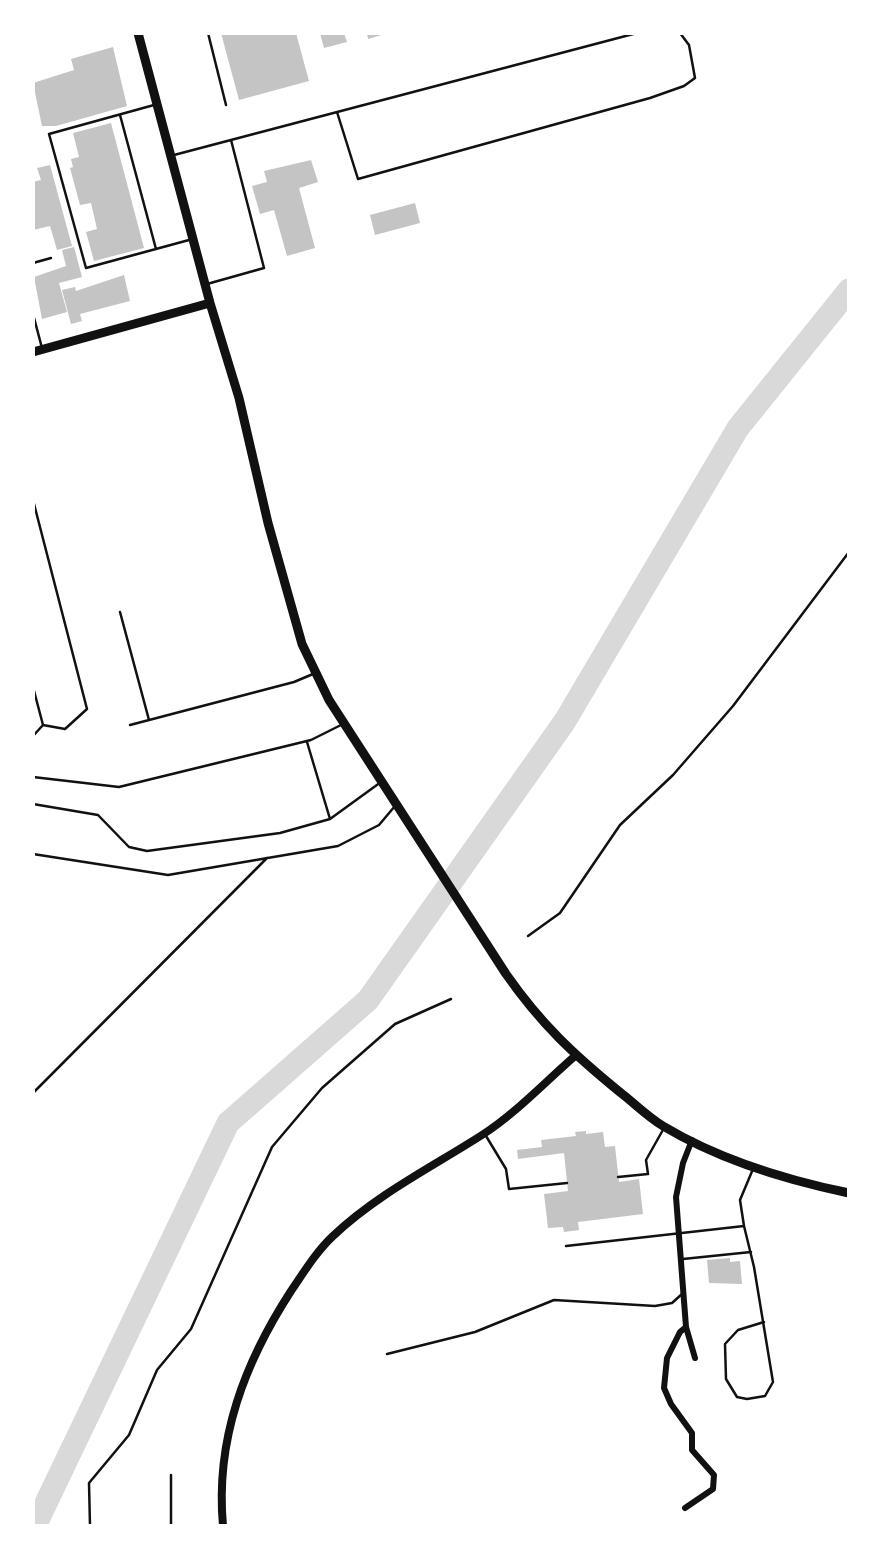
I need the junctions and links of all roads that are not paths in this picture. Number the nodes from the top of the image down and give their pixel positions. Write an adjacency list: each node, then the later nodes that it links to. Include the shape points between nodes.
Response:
1 (138, 33): 5 (main road)
2 (208, 33): 6 (lane)
3 (637, 33): 7 (lane)
4 (680, 33): 7 (lane, via 689,45 695,78 684,86 358,178)
5 (157, 105): 8 (lane); 10 (main road)
6 (226, 105)
7 (337, 112): 9 (lane)
8 (120, 115): 12 (lane); 12 (lane, via 49,134 86,268)
9 (231, 140): 10 (lane); 15 (lane, via 264,268)
10 (170, 156): 11 (main road)
11 (193, 239): 12 (lane); 15 (main road)
12 (156, 249)
13 (51, 258): 14 (lane)
14 (33, 263)
15 (205, 285): 16 (main road)
16 (210, 303): 18 (main road); 21 (main road, via 302,645)
17 (33, 314): 18 (lane)
18 (38, 351)
19 (33, 500): 25 (lane, via 87,709 65,729)
20 (120, 612): 23 (lane)
21 (316, 673): 23 (lane); 24 (main road)
22 (33, 687): 25 (lane)
23 (149, 720): 26 (lane)
24 (344, 723): 28 (lane); 30 (main road)
25 (43, 724): 27 (lane)
26 (130, 725)
27 (33, 736)
28 (307, 742): 29 (lane, via 119,787); 33 (lane)
29 (33, 777)
30 (382, 781): 32 (main road); 33 (lane)
31 (33, 804): 33 (lane, via 98,815 129,846 147,851 280,833)
32 (397, 804): 35 (lane, via 379,825 352,842); 36 (main road, via 536,1016)
33 (330, 819)
34 (33, 854): 35 (lane, via 169,875)
35 (267, 858): 37 (lane)
36 (575, 1056): 38 (main road); 39 (street)
37 (33, 1093)
38 (665, 1127): 40 (main road); 42 (lane, via 646,1160 648,1174)
39 (484, 1134): 43 (lane, via 506,1169 509,1189); 56 (street, via 356,1217 331,1237 307,1266 257,1348 238,1391 223,1474)
40 (692, 1140): 41 (main road); 46 (street, via 676,1197)
41 (755, 1166): 44 (main road); 45 (lane, via 740,1200)
42 (618, 1177)
43 (567, 1183)
44 (849, 1193)
45 (744, 1226): 46 (lane); 48 (lane)
46 (680, 1232): 47 (lane); 49 (street)
47 (566, 1246)
48 (751, 1252): 49 (lane); 51 (lane)
49 (682, 1259): 50 (street)
50 (684, 1292): 52 (street); 53 (lane, via 672,1303 655,1306 554,1300 475,1332)
51 (764, 1322): 51 (lane, via 772,1388 755,1399 737,1397 726,1379 724,1344 738,1330)
52 (686, 1327): 54 (street); 55 (street, via 667,1358 664,1388 692,1433 692,1450 715,1481 713,1489)
53 (387, 1354)
54 (695, 1358)
55 (685, 1508)
56 (223, 1526)

